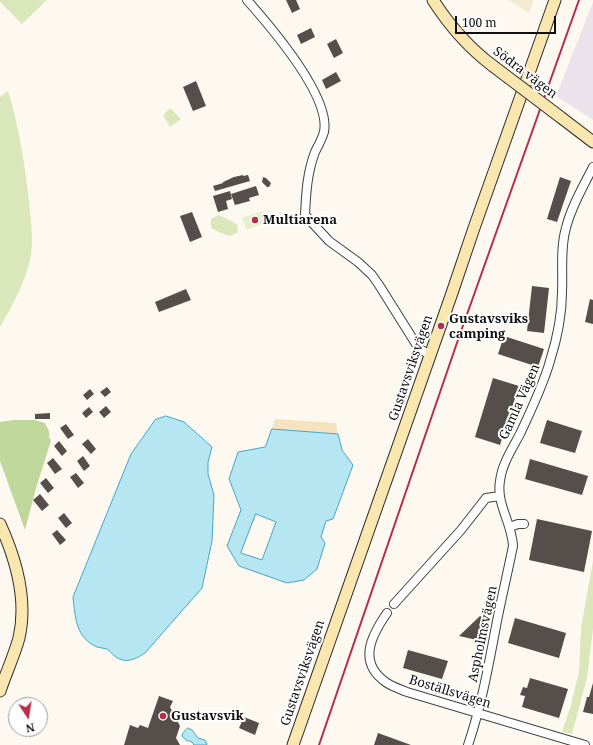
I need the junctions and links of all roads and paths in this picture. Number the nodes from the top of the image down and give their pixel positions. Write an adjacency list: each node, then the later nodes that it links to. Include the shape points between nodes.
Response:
1 (247, 0): 6 (street, via 300,69 324,118 324,132 315,152 308,179 305,215 329,241 372,275 420,350)
2 (432, 0): 4 (street, Södra vägen, bridge, via 467,43 493,66)
3 (556, 0): 6 (street, Gustavsviksvägen)
4 (593, 142)
5 (593, 167): 7 (street, Gamla Vägen, via 566,228 561,307 550,363 502,470)
6 (430, 355): 15 (street, Gustavsviksvägen)
7 (500, 496): 10 (street, Aspholmsvägen); 11 (street, via 486,498 461,530)
8 (0, 524): 13 (street, via 19,576 22,614 19,638)
9 (524, 524): 10 (street)
10 (510, 527): 14 (street, Aspholmsvägen, via 513,546)
11 (394, 604)
12 (387, 613): 14 (street, Boställsvägen, via 370,643 370,661 377,674 387,683 406,692)
13 (0, 691)
14 (478, 713): 16 (street, Aspholmsvägen); 17 (street, Boställsvägen)
15 (292, 745)
16 (468, 745)
17 (585, 745)

